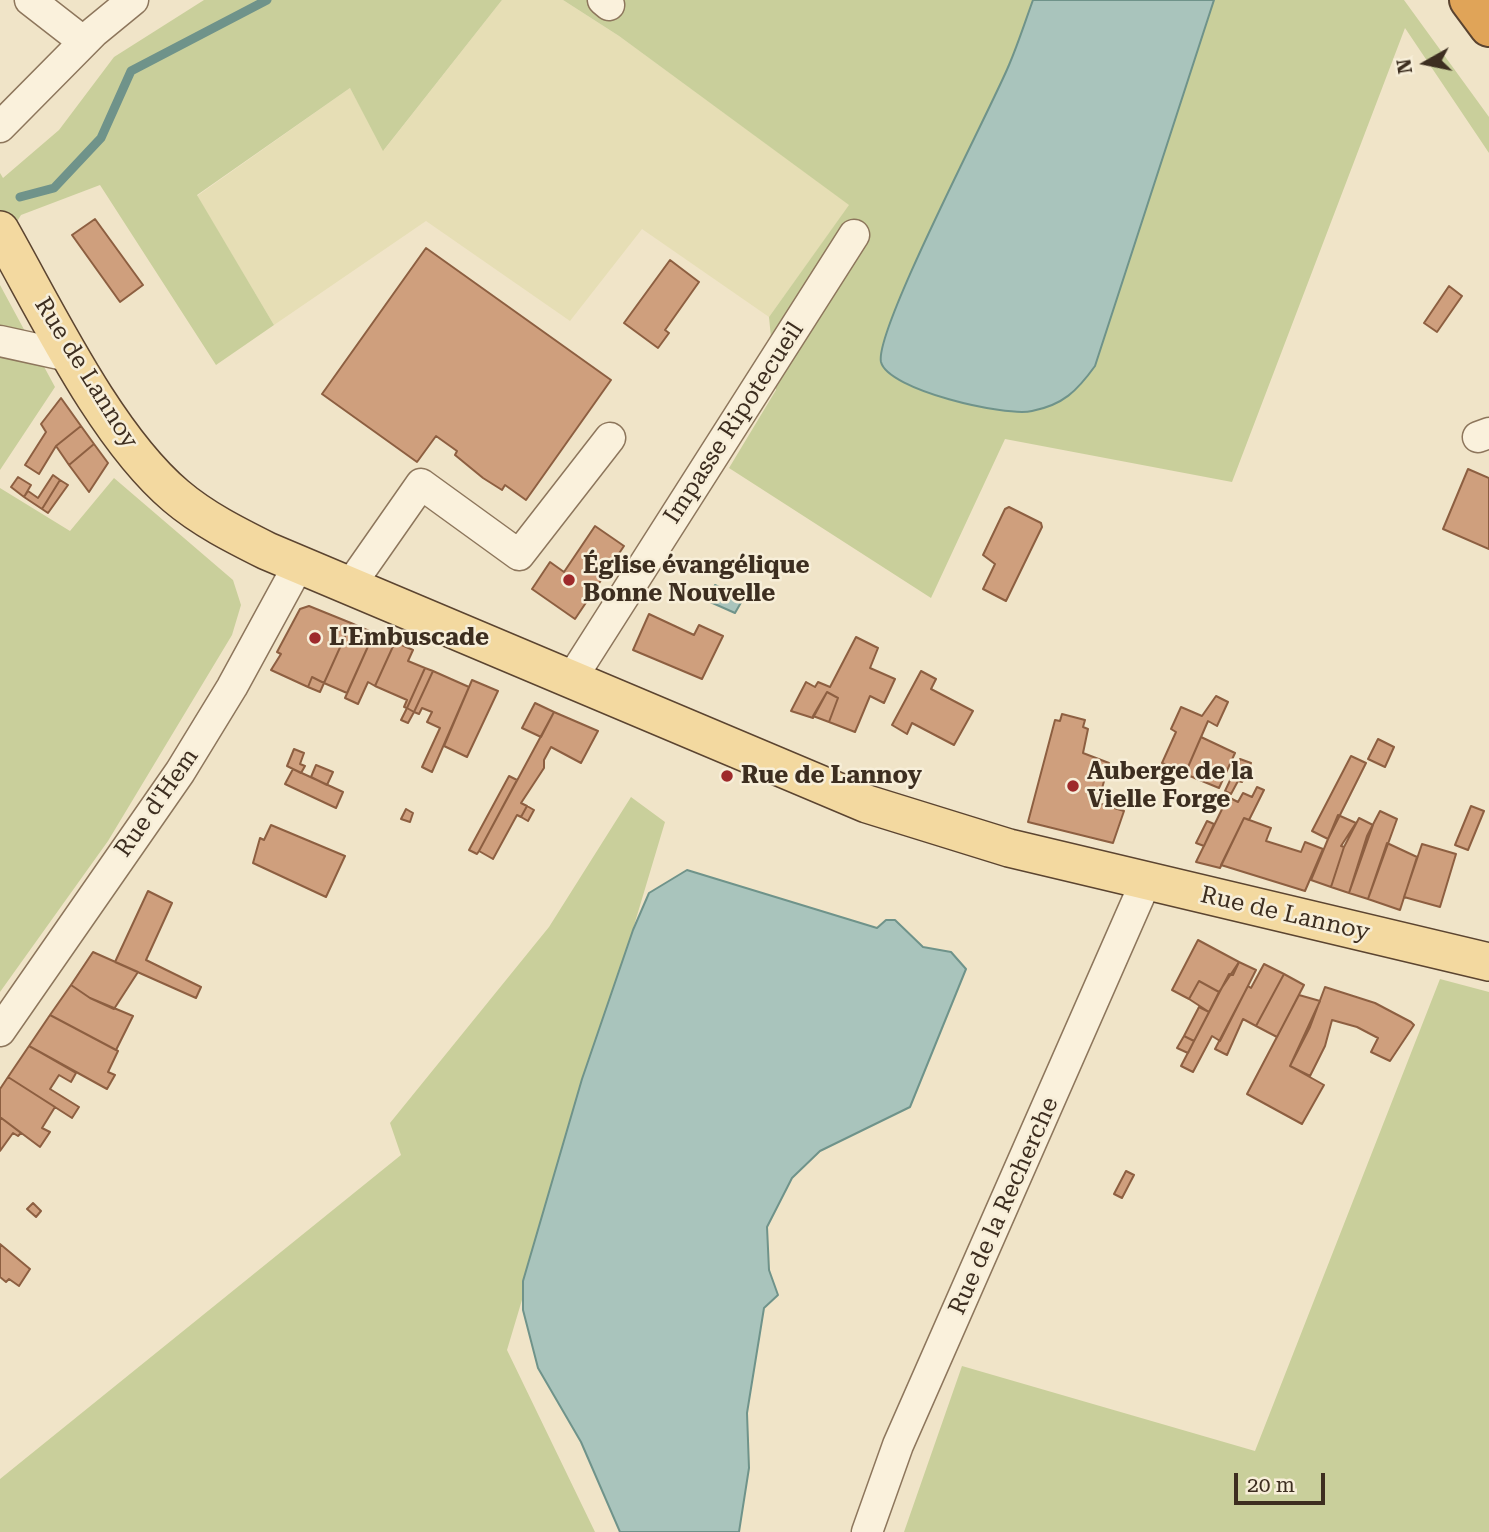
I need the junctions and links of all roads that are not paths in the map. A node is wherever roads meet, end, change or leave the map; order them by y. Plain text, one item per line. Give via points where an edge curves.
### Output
1 (30, 0) edge
2 (133, 0) edge
3 (1469, 0) edge
4 (1489, 27) edge
5 (84, 42) junction
6 (0, 127) edge
7 (0, 230) edge
8 (854, 235) dead end
9 (0, 341) edge
10 (73, 357) junction
11 (610, 438) dead end
12 (298, 566) junction
13 (349, 587) junction
14 (570, 681) junction
15 (1146, 881) junction
16 (1489, 962) edge
17 (0, 1031) edge
18 (866, 1532) edge

1 - 5 street
2 - 5 street
3 - 4 highway
5 - 6 street
7 - 10 main road, Rue de Lannoy
8 - 14 street, Impasse Ripotecueil
9 - 10 street
10 - 12 main road, Rue de Lannoy via 122,435 175,495 237,536
11 - 13 street via 519,555 421,484
12 - 13 main road, Rue de Lannoy
12 - 17 street, Rue d'Hem via 186,762
13 - 14 main road, Rue de Lannoy
14 - 15 main road, Rue de Lannoy via 867,804 1009,848
15 - 16 main road, Rue de Lannoy
15 - 18 street, Rue de la Recherche via 898,1445

